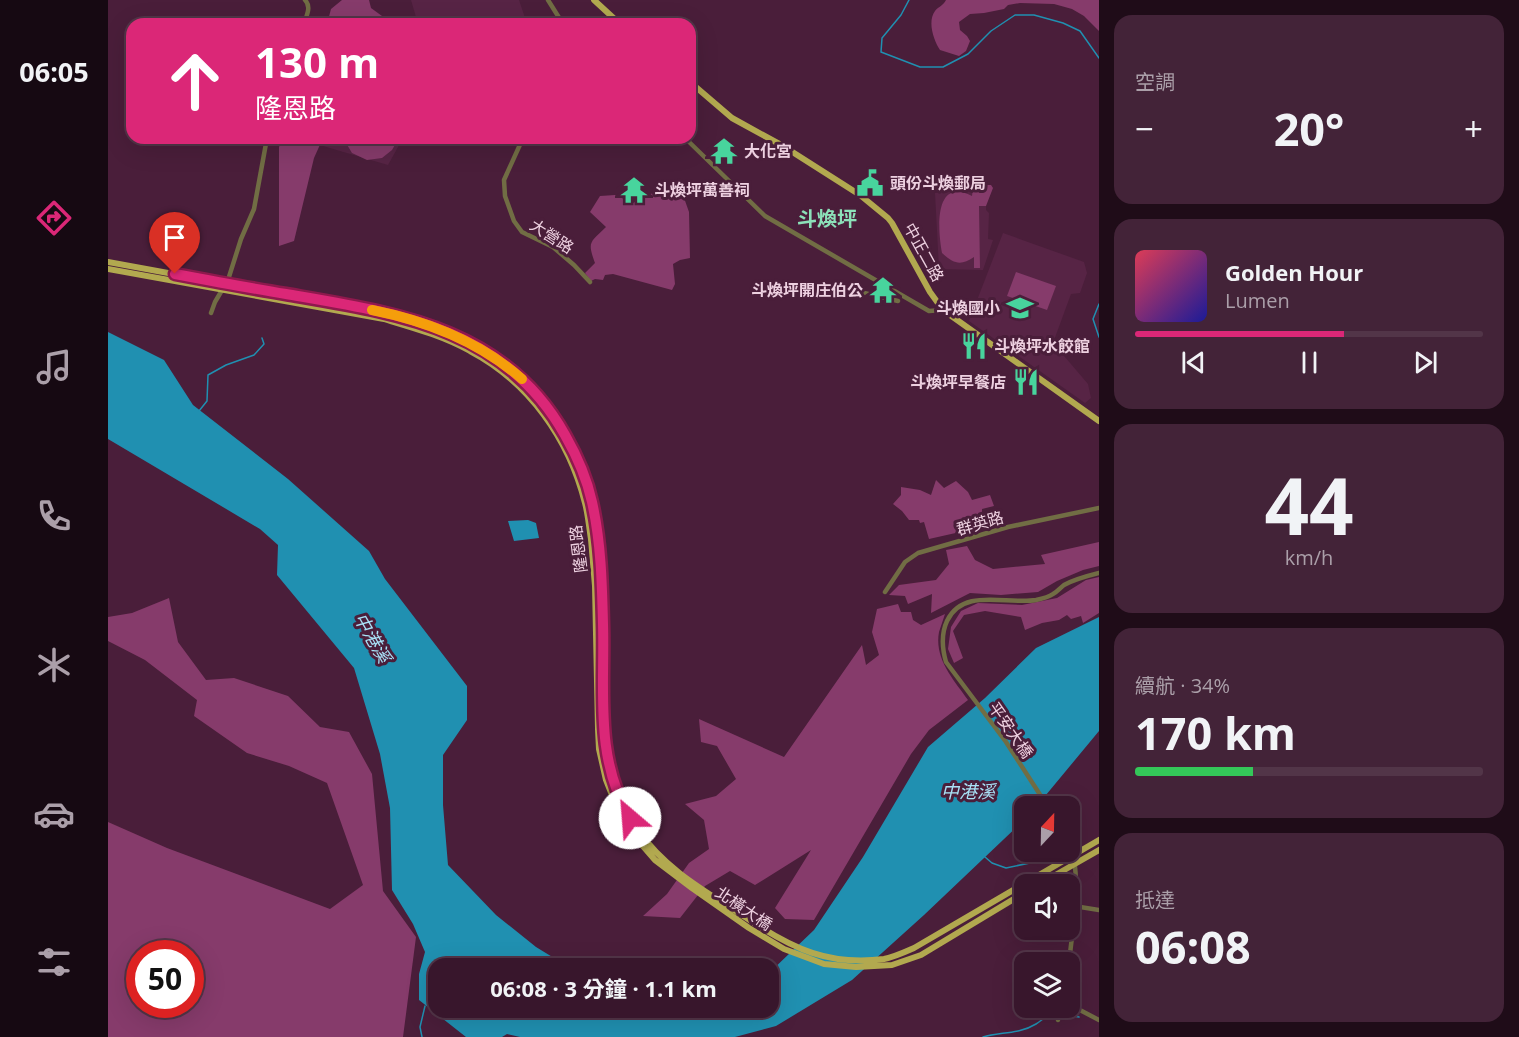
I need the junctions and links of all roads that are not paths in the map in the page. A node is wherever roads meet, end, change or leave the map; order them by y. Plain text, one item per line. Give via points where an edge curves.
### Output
1 (305, 0) edge
2 (548, 0) edge
3 (594, 0) edge
4 (306, 18) edge
5 (559, 18) edge
6 (614, 18) edge
7 (696, 87) edge
8 (266, 144) edge
9 (520, 144) edge
10 (691, 144) edge
11 (108, 262) edge
12 (108, 269) edge
13 (590, 282) dead end
14 (843, 288) dead end
15 (898, 301) dead end
16 (943, 310) junction
17 (211, 313) dead end
18 (1099, 421) edge
19 (1099, 508) edge
20 (595, 539) junction
21 (1099, 573) edge
22 (885, 592) dead end
23 (601, 729) joint
24 (1041, 796) edge
25 (1099, 840) edge
26 (1099, 850) edge
27 (1080, 851) edge
28 (1063, 862) edge
29 (1075, 864) junction
30 (1057, 874) edge
31 (1075, 874) edge
32 (1014, 898) edge
33 (1080, 907) edge
34 (1099, 910) edge
35 (961, 926) junction
36 (1080, 1010) edge
37 (1099, 1020) edge

1 - 4 street via 309,7
2 - 5 street
3 - 6 main road
7 - 16 main road, 中正二路 via 732,118 860,195 888,218
8 - 17 street via 254,208 228,280
9 - 13 street, 大營路 via 504,180 514,221 522,232 553,247
10 - 16 street via 765,216 929,311
11 - 20 main road, 隆恩路, bridge via 387,313 475,345 520,377 558,422 592,500
12 - 20 main road, 隆恩路, bridge via 384,319 472,351 515,383 552,426 573,468
14 - 15 street
16 - 18 main road, 中正二路
19 - 22 street, 群英路 via 1008,527 918,553 905,562
20 - 23 main road, 隆恩路
21 - 24 street, 平安大橋 via 1037,600 976,600 957,607 946,623 942,639 946,662
23 - 35 main road, 北橫大橋 via 599,749 606,780 635,837 656,860 692,888 784,949 824,964 856,968 892,965 921,955
25 - 27 main road
26 - 29 main road
28 - 35 main road
29 - 30 main road
29 - 31 street
32 - 35 main road
33 - 34 street
36 - 37 street

